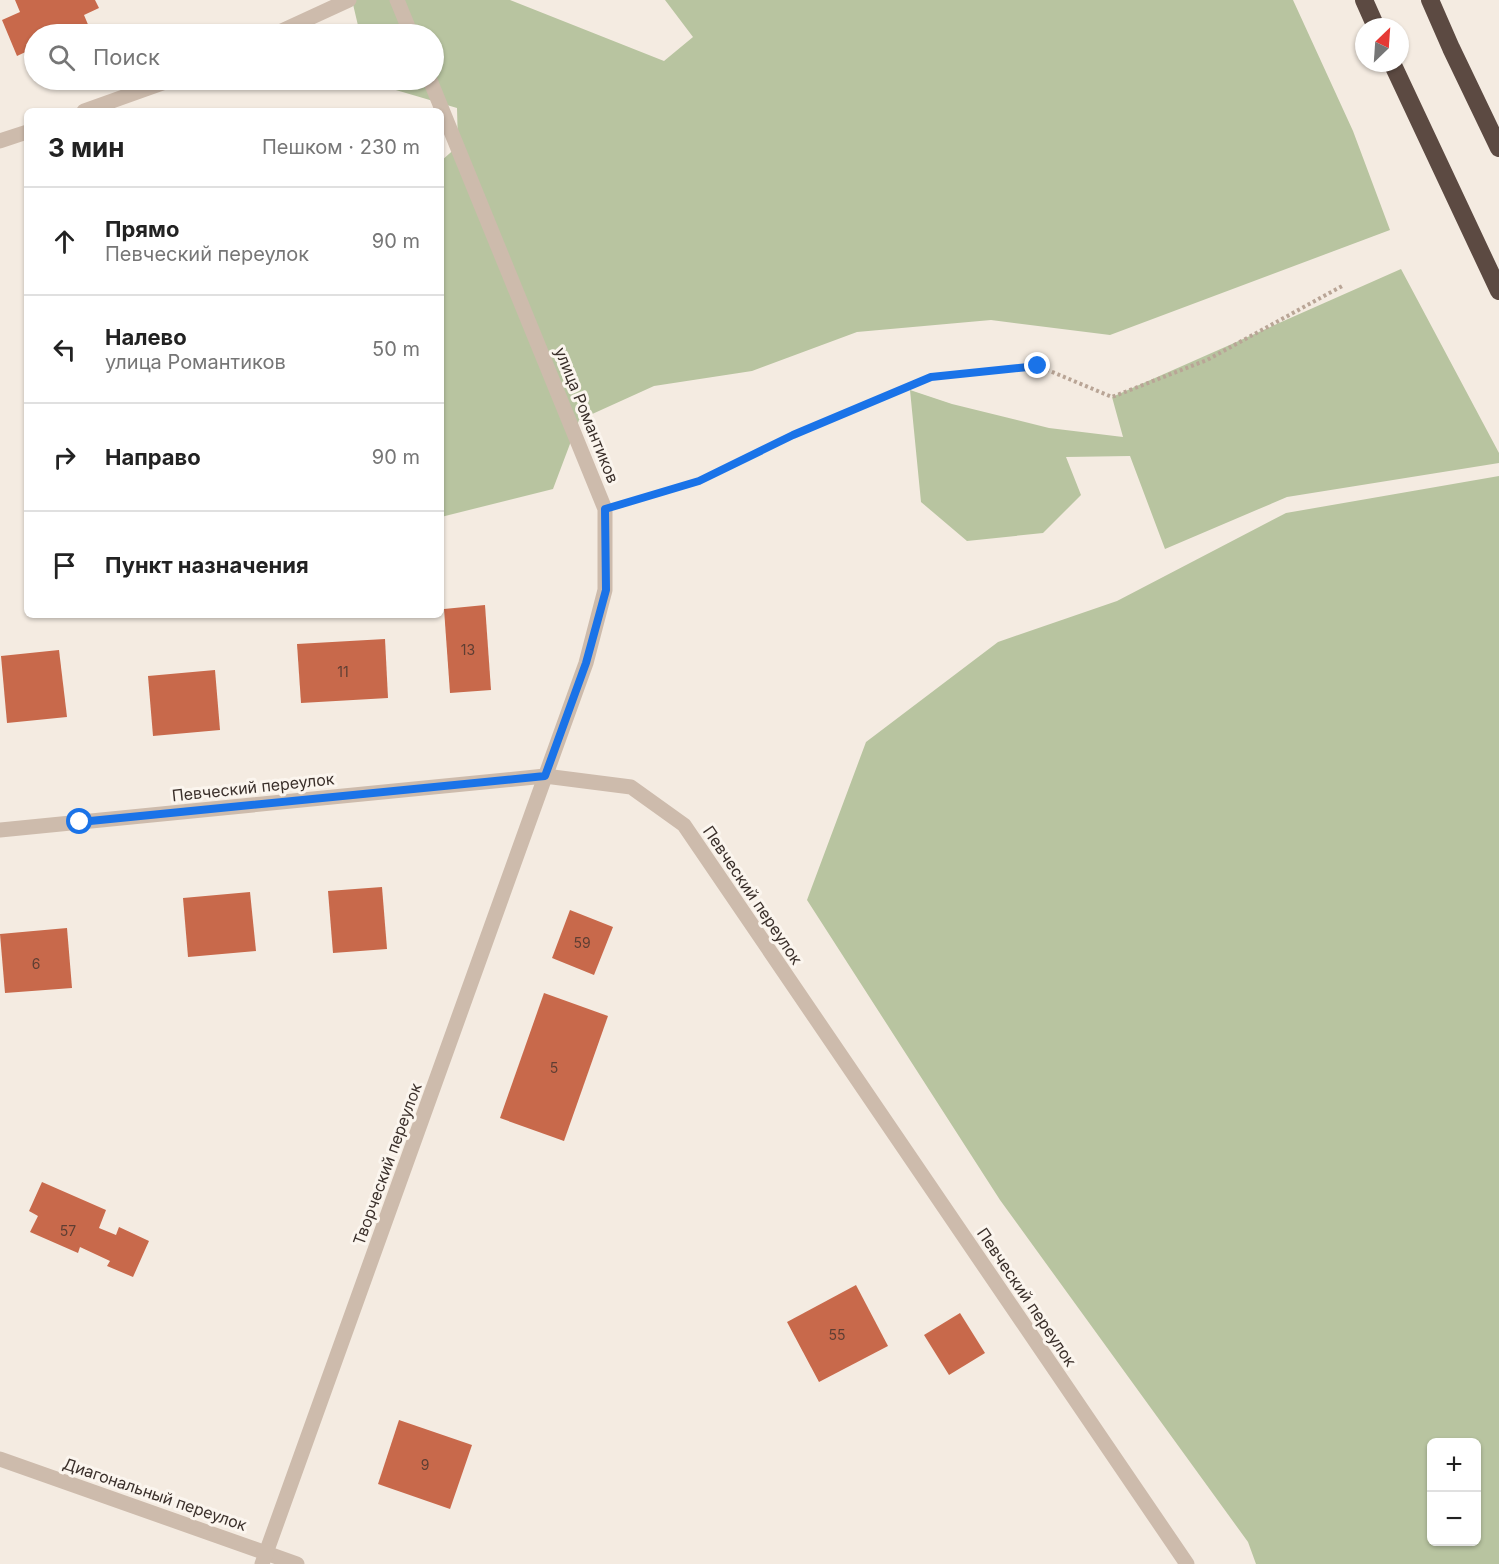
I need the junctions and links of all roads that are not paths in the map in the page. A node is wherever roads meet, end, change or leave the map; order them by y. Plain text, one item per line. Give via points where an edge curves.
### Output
1 (349, 0) edge
2 (397, 0) edge
3 (1364, 0) edge
4 (1430, 0) edge
5 (1372, 18) edge
6 (297, 24) edge
7 (407, 24) edge
8 (1396, 72) edge
9 (143, 90) edge
10 (434, 90) edge
11 (92, 108) edge
12 (441, 108) edge
13 (444, 114) edge
14 (24, 133) edge
15 (0, 141) edge
16 (1499, 148) edge
17 (1499, 291) edge
18 (545, 776) junction
19 (0, 830) edge
20 (0, 1459) edge
21 (264, 1558) edge
22 (297, 1564) edge
23 (1186, 1564) edge

1 - 6 street
2 - 7 street
3 - 5 highway
4 - 16 highway
8 - 17 highway
9 - 11 street
10 - 12 street, улица Романтиков
13 - 18 street, улица Романтиков via 605,509 606,590 586,663
14 - 15 street
18 - 19 street, Певческий переулок
18 - 21 street, Творческий переулок
18 - 23 street, Певческий переулок via 631,787 684,825
20 - 21 street, Диагональный переулок
21 - 22 street, Диагональный переулок

